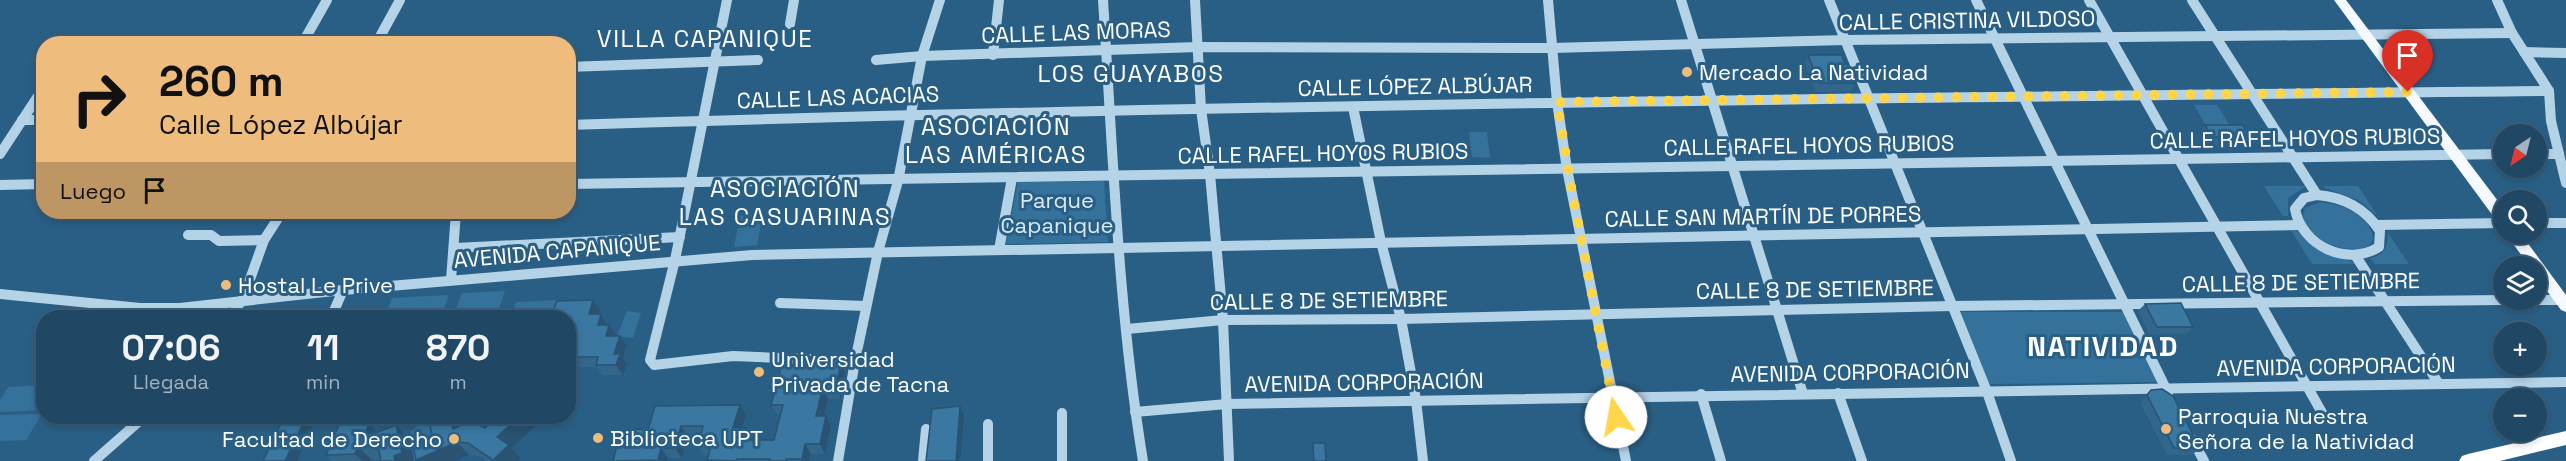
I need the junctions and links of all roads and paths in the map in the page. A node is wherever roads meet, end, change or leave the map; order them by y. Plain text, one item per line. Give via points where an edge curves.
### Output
1 (327, 0) edge
2 (400, 0) edge
3 (728, 0) edge
4 (794, 0) edge
5 (940, 0) edge
6 (999, 0) edge
7 (1103, 0) edge
8 (1195, 0) edge
9 (1548, 0) edge
10 (1681, 0) edge
11 (1829, 0) edge
12 (1976, 0) edge
13 (2089, 0) edge
14 (2192, 0) edge
15 (2340, 0) edge
16 (2497, 0) edge
17 (790, 24) dead end
18 (2512, 33) junction
19 (2365, 34) junction
20 (2214, 35) junction
21 (307, 36) edge
22 (380, 36) edge
23 (2110, 38) junction
24 (1995, 39) junction
25 (1846, 40) junction
26 (1695, 43) junction
27 (1198, 47) junction
28 (1459, 47) joint
29 (1552, 48) junction
30 (1106, 51) junction
31 (2524, 52) junction
32 (2566, 53) edge
33 (993, 55) junction
34 (922, 56) junction
35 (758, 60) dead end
36 (876, 60) dead end
37 (715, 61) junction
38 (576, 67) edge
39 (2549, 91) junction
40 (2408, 92) junction
41 (2253, 94) junction
42 (2143, 96) junction
43 (1868, 98) junction
44 (2025, 98) junction
45 (36, 99) edge
46 (1713, 100) junction
47 (1557, 102) junction
48 (1353, 107) junction
49 (1201, 109) junction
50 (1110, 110) junction
51 (911, 114) junction
52 (22, 120) junction
53 (36, 120) edge
54 (703, 121) junction
55 (576, 125) edge
56 (0, 154) edge
57 (2455, 154) junction
58 (2493, 154) edge
59 (2547, 154) edge
60 (2559, 154) junction
61 (2292, 158) junction
62 (2179, 160) junction
63 (2055, 162) junction
64 (1893, 163) junction
65 (1731, 166) junction
66 (1567, 169) junction
67 (1367, 172) junction
68 (1210, 174) junction
69 (1115, 177) junction
70 (1012, 178) junction
71 (898, 181) junction
72 (691, 183) junction
73 (2566, 183) edge
74 (36, 184) edge
75 (576, 184) edge
76 (0, 185) edge
77 (2317, 195) junction
78 (2493, 207) edge
79 (278, 219) edge
80 (456, 219) edge
81 (2493, 222) edge
82 (2547, 223) edge
83 (2566, 223) edge
84 (2299, 225) junction
85 (2377, 225) junction
86 (2217, 226) junction
87 (2089, 229) junction
88 (1922, 232) junction
89 (188, 235) dead end
90 (1753, 235) junction
91 (680, 237) junction
92 (1580, 239) junction
93 (264, 240) junction
94 (1381, 242) junction
95 (2520, 244) edge
96 (1215, 246) junction
97 (1119, 247) junction
98 (455, 248) junction
99 (999, 250) junction
100 (878, 252) junction
101 (2355, 255) junction
102 (675, 260) junction
103 (451, 280) junction
104 (343, 290) junction
105 (0, 294) edge
106 (243, 299) junction
107 (2384, 300) junction
108 (2493, 300) edge
109 (2547, 301) edge
110 (2259, 302) junction
111 (780, 303) dead end
112 (2564, 303) edge
113 (97, 304) junction
114 (2126, 304) junction
115 (866, 306) junction
116 (1952, 306) junction
117 (93, 310) edge
118 (235, 310) edge
119 (334, 310) edge
120 (1776, 310) junction
121 (1596, 313) junction
122 (1401, 319) junction
123 (1223, 320) junction
124 (1127, 329) junction
125 (855, 361) junction
126 (2566, 382) edge
127 (2439, 384) junction
128 (2307, 386) junction
129 (2165, 388) junction
130 (1986, 389) junction
131 (1838, 393) junction
132 (1701, 394) junction
133 (1803, 394) junction
134 (1611, 396) junction
135 (1416, 400) junction
136 (1227, 404) junction
137 (2176, 409) edge
138 (1135, 412) junction
139 (1062, 413) dead end
140 (2325, 418) dead end
141 (136, 424) edge
142 (988, 424) dead end
143 (926, 429) dead end
144 (2187, 430) edge
145 (2566, 438) edge
146 (94, 461) edge
147 (838, 461) edge
148 (923, 461) edge
149 (988, 461) edge
150 (1062, 461) edge
151 (1143, 461) edge
152 (1229, 461) edge
153 (1423, 461) edge
154 (1626, 461) edge
155 (1720, 461) edge
156 (1862, 461) edge
157 (2011, 461) edge
158 (2204, 461) edge
159 (2468, 461) edge

1 - 21 street
2 - 22 street
3 - 37 street
4 - 17 street
5 - 34 street
6 - 33 street
7 - 30 street
8 - 27 street
9 - 29 street
10 - 26 street
11 - 25 street
12 - 24 street
13 - 23 street
14 - 20 street
15 - 19 main road
16 - 18 street
18 - 19 street, CALLE CRISTINA VILDOSO
18 - 31 street
19 - 20 street, CALLE CRISTINA VILDOSO
19 - 40 main road
20 - 23 street, CALLE CRISTINA VILDOSO
20 - 41 street
23 - 24 street, CALLE CRISTINA VILDOSO
23 - 42 street
24 - 25 street, CALLE CRISTINA VILDOSO
24 - 44 street
25 - 26 street, CALLE CRISTINA VILDOSO
25 - 43 street
26 - 29 street, CALLE CRISTINA VILDOSO
26 - 46 street
27 - 28 street, CALLE LAS MORAS
27 - 30 street, CALLE LAS MORAS
27 - 49 street
28 - 29 street, CALLE CRISTINA VILDOSO
29 - 47 street
30 - 33 street, CALLE LAS MORAS
30 - 50 street
31 - 32 street
31 - 39 street
33 - 34 street, CALLE LAS MORAS
34 - 36 street, CALLE LAS MORAS
34 - 51 street
35 - 37 street
37 - 38 street
37 - 54 street
39 - 40 street, CALLE LÓPEZ ALBÚJAR
39 - 60 street
40 - 41 street, CALLE LÓPEZ ALBÚJAR
40 - 57 main road
41 - 42 street, CALLE LÓPEZ ALBÚJAR
41 - 61 street
42 - 44 street, CALLE LÓPEZ ALBÚJAR
42 - 62 street
43 - 44 street, CALLE LÓPEZ ALBÚJAR
43 - 46 street, CALLE LÓPEZ ALBÚJAR
43 - 64 street
44 - 63 street
45 - 52 street
46 - 47 street, CALLE LÓPEZ ALBÚJAR
46 - 65 street
47 - 48 street, CALLE LÓPEZ ALBÚJAR
47 - 66 street
48 - 49 street, CALLE LÓPEZ ALBÚJAR
48 - 67 street
49 - 50 street, CALLE LÓPEZ ALBÚJAR
49 - 68 street
50 - 51 street, CALLE LAS ACACIAS
50 - 69 street
51 - 54 street, CALLE LAS ACACIAS
51 - 71 street
52 - 53 street
52 - 56 street
54 - 55 street, CALLE LAS ACACIAS
54 - 72 street
57 - 58 street, CALLE RAFEL HOYOS RUBIOS
57 - 61 street, CALLE RAFEL HOYOS RUBIOS
57 - 78 main road
59 - 60 street
60 - 73 street
61 - 62 street, CALLE RAFEL HOYOS RUBIOS
61 - 77 street
62 - 63 street, CALLE RAFEL HOYOS RUBIOS
62 - 86 street
63 - 64 street, CALLE RAFEL HOYOS RUBIOS
63 - 87 street
64 - 65 street, CALLE RAFEL HOYOS RUBIOS
64 - 88 street
65 - 66 street, CALLE RAFEL HOYOS RUBIOS
65 - 90 street
66 - 67 street, CALLE RAFEL HOYOS RUBIOS
66 - 92 street
67 - 68 street, CALLE RAFEL HOYOS RUBIOS
67 - 94 street
68 - 69 street, CALLE RAFEL HOYOS RUBIOS
68 - 96 street
69 - 70 street, CALLE RAFEL HOYOS RUBIOS
69 - 97 street
70 - 71 street, CALLE RAFEL HOYOS RUBIOS
70 - 99 street
71 - 72 street, CALLE RAFEL HOYOS RUBIOS
71 - 100 street
72 - 75 street, CALLE RAFEL HOYOS RUBIOS
72 - 91 street
74 - 76 street
77 - 84 street via 2304,198 2297,205
77 - 85 street via 2351,203
79 - 93 street
80 - 98 street
81 - 85 street
82 - 83 street
84 - 86 street, CALLE SAN MARTÍN DE PORRES
84 - 101 street via 2321,245
85 - 101 street via 2379,247 2370,254
86 - 87 street, CALLE SAN MARTÍN DE PORRES
86 - 110 street
87 - 88 street, CALLE SAN MARTÍN DE PORRES
87 - 114 street
88 - 90 street, CALLE SAN MARTÍN DE PORRES
88 - 116 street
89 - 93 street via 211,236 219,242
90 - 92 street, CALLE SAN MARTÍN DE PORRES
90 - 120 street
91 - 98 street
91 - 102 street
92 - 94 street, CALLE SAN MARTÍN DE PORRES
92 - 121 street
93 - 106 street
94 - 96 street, CALLE SAN MARTÍN DE PORRES
94 - 122 street
95 - 112 main road
96 - 97 street, CALLE SAN MARTÍN DE PORRES
96 - 123 street
97 - 99 street, AVENIDA CAPANIQUE
97 - 124 street
98 - 103 street
99 - 100 street, AVENIDA CAPANIQUE
100 - 102 street, AVENIDA CAPANIQUE
100 - 115 street
101 - 107 street
102 - 103 street, AVENIDA CAPANIQUE
102 - 125 street via 650,360 654,365 733,356
103 - 104 street, AVENIDA CAPANIQUE
104 - 106 street, AVENIDA CAPANIQUE
104 - 119 street
105 - 113 street, AVENIDA CAPANIQUE
106 - 113 street, AVENIDA CAPANIQUE via 180,308
106 - 118 street
107 - 108 street, CALLE 8 DE SETIEMBRE
107 - 110 street, CALLE 8 DE SETIEMBRE
107 - 127 street
109 - 112 street
110 - 114 street, CALLE 8 DE SETIEMBRE
110 - 128 street
111 - 115 street
113 - 117 street
114 - 116 street, CALLE 8 DE SETIEMBRE
114 - 129 street
115 - 125 street
116 - 120 street, CALLE 8 DE SETIEMBRE
116 - 130 street
120 - 121 street, CALLE 8 DE SETIEMBRE
120 - 133 street
121 - 122 street, CALLE 8 DE SETIEMBRE
121 - 134 street
122 - 123 street, CALLE 8 DE SETIEMBRE
122 - 135 street
123 - 124 street, CALLE 8 DE SETIEMBRE
123 - 136 street
124 - 138 street
125 - 147 street
126 - 127 street, AVENIDA CORPORACIÓN
127 - 128 street, AVENIDA CORPORACIÓN
128 - 129 street, AVENIDA CORPORACIÓN
128 - 140 street
129 - 130 street, AVENIDA CORPORACIÓN
129 - 137 street
130 - 131 street, AVENIDA CORPORACIÓN
130 - 157 street
131 - 133 street, AVENIDA CORPORACIÓN
131 - 156 street
132 - 133 street, AVENIDA CORPORACIÓN
132 - 134 street, AVENIDA CORPORACIÓN
132 - 155 street
134 - 135 street, AVENIDA CORPORACIÓN
134 - 154 street
135 - 136 street, AVENIDA CORPORACIÓN
135 - 153 street
136 - 138 street, AVENIDA CORPORACIÓN
136 - 152 street
138 - 151 street
139 - 150 street
141 - 146 street
142 - 149 street
143 - 148 street
144 - 158 street
145 - 159 highway

